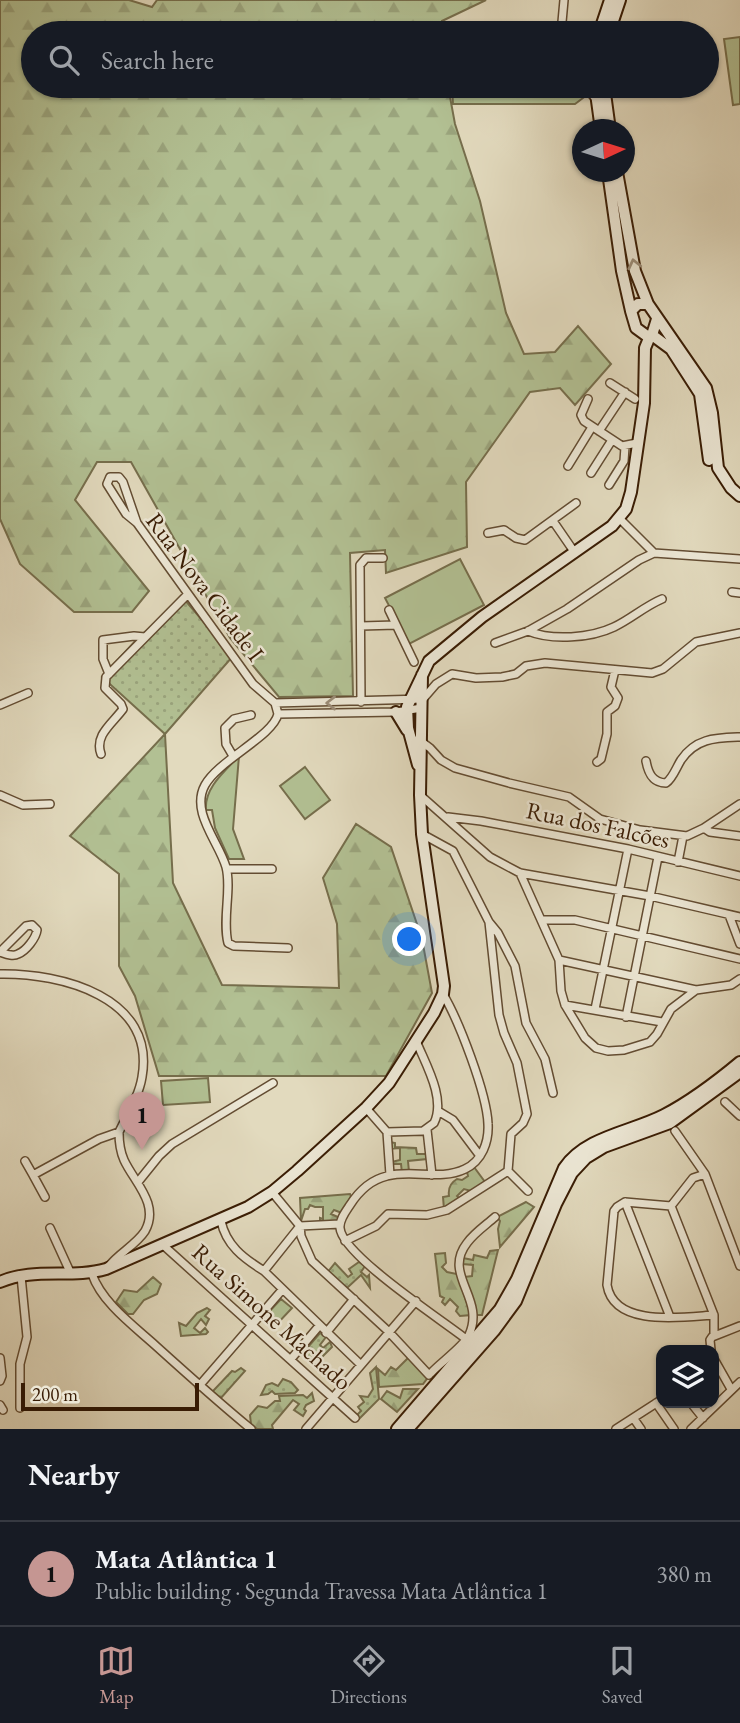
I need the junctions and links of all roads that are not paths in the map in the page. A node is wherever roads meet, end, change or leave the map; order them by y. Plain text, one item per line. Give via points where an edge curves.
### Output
1 (564, 0) edge
2 (610, 0) edge
3 (620, 0) edge
4 (562, 21) edge
5 (603, 21) edge
6 (613, 21) edge
7 (606, 98) edge
8 (597, 99) edge
9 (600, 119) edge
10 (608, 119) edge
11 (609, 182) edge
12 (619, 182) edge
13 (648, 304) junction
14 (631, 311) junction
15 (657, 319) junction
16 (636, 328) junction
17 (651, 336) junction
18 (645, 369) junction
19 (610, 383) dead end
20 (625, 392) junction
21 (635, 399) dead end
22 (589, 400) dead end
23 (596, 429) junction
24 (612, 440) junction
25 (637, 443) junction
26 (625, 447) junction
27 (568, 466) dead end
28 (592, 473) dead end
29 (609, 485) dead end
30 (740, 496) edge
31 (576, 503) dead end
32 (740, 506) edge
33 (620, 519) junction
34 (553, 521) junction
35 (137, 523) junction
36 (488, 533) dead end
37 (575, 553) junction
38 (654, 553) junction
39 (383, 558) dead end
40 (740, 559) edge
41 (187, 596) junction
42 (662, 599) dead end
43 (389, 610) dead end
44 (396, 625) junction
45 (361, 626) junction
46 (527, 631) junction
47 (740, 633) edge
48 (145, 637) junction
49 (495, 643) dead end
50 (414, 662) dead end
51 (615, 670) junction
52 (109, 674) junction
53 (422, 675) junction
54 (28, 693) dead end
55 (410, 699) junction
56 (275, 703) junction
57 (422, 703) junction
58 (0, 705) edge
59 (356, 705) junction
60 (400, 708) junction
61 (278, 713) junction
62 (251, 715) dead end
63 (411, 736) junction
64 (740, 737) edge
65 (423, 742) junction
66 (101, 754) dead end
67 (233, 756) junction
68 (646, 761) dead end
69 (597, 762) dead end
70 (421, 774) junction
71 (0, 794) edge
72 (420, 795) junction
73 (50, 804) dead end
74 (740, 804) edge
75 (448, 817) junction
76 (704, 828) junction
77 (422, 834) junction
78 (683, 836) junction
79 (740, 836) edge
80 (628, 849) junction
81 (659, 857) junction
82 (678, 862) junction
83 (226, 869) junction
84 (272, 869) dead end
85 (520, 873) junction
86 (740, 876) edge
87 (621, 891) junction
88 (650, 896) junction
89 (729, 915) junction
90 (740, 917) edge
91 (542, 920) junction
92 (489, 922) junction
93 (614, 929) junction
94 (642, 935) junction
95 (740, 944) edge
96 (288, 948) dead end
97 (0, 952) edge
98 (740, 958) edge
99 (559, 960) junction
100 (605, 969) junction
101 (0, 974) edge
102 (633, 975) junction
103 (740, 979) edge
104 (696, 990) junction
105 (443, 994) junction
106 (565, 1005) junction
107 (595, 1009) junction
108 (626, 1017) junction
109 (662, 1022) junction
110 (416, 1043) junction
111 (740, 1062) edge
112 (740, 1072) edge
113 (273, 1083) dead end
114 (553, 1093) dead end
115 (725, 1102) dead end
116 (366, 1108) junction
117 (438, 1111) junction
118 (740, 1116) edge
119 (427, 1130) junction
120 (676, 1131) dead end
121 (119, 1132) junction
122 (387, 1132) junction
123 (480, 1156) junction
124 (25, 1161) dead end
125 (508, 1171) junction
126 (705, 1174) junction
127 (33, 1175) junction
128 (390, 1175) junction
129 (432, 1175) junction
130 (138, 1182) junction
131 (528, 1191) dead end
132 (272, 1192) junction
133 (45, 1197) dead end
134 (625, 1202) junction
135 (671, 1206) junction
136 (495, 1217) dead end
137 (221, 1221) junction
138 (340, 1224) junction
139 (300, 1226) junction
140 (50, 1228) dead end
141 (345, 1241) junction
142 (736, 1244) edge
143 (163, 1245) junction
144 (740, 1266) edge
145 (106, 1269) junction
146 (264, 1271) junction
147 (92, 1273) junction
148 (71, 1274) junction
149 (21, 1276) junction
150 (1, 1281) edge
151 (282, 1290) junction
152 (354, 1299) junction
153 (416, 1301) junction
154 (714, 1315) junction
155 (670, 1317) junction
156 (252, 1325) junction
157 (319, 1326) junction
158 (740, 1326) edge
159 (388, 1331) junction
160 (326, 1333) junction
161 (715, 1335) junction
162 (466, 1339) junction
163 (710, 1345) edge
164 (0, 1358) edge
165 (291, 1359) junction
166 (361, 1365) junction
167 (719, 1370) edge
168 (0, 1381) edge
169 (740, 1382) edge
170 (200, 1385) junction
171 (731, 1389) junction
172 (333, 1398) junction
173 (656, 1403) edge
174 (663, 1408) edge
175 (695, 1408) edge
176 (20, 1409) dead end
177 (355, 1418) dead end
178 (703, 1418) junction
179 (634, 1419) junction
180 (251, 1429) edge
181 (306, 1429) edge
182 (397, 1429) edge
183 (408, 1429) edge
184 (616, 1429) edge
185 (641, 1429) edge
186 (674, 1429) edge
187 (691, 1429) edge

1 - 4 street
2 - 5 main road
3 - 6 main road
7 - 10 main road
8 - 9 main road
11 - 14 main road
13 -> 12 main road via 635,271
13 - 14 main road via 638,304
13 - 15 main road
14 - 16 main road
15 - 17 main road
15 - 30 main road via 706,388 718,468
16 - 17 main road
16 - 18 main road
17 - 18 main road via 645,348
17 - 32 main road via 671,349 696,387 709,461
18 - 25 main road
19 - 20 street
20 - 21 street
20 - 23 street
22 - 23 street via 581,415
23 - 24 street
23 - 27 street
24 - 26 street
24 - 28 street
25 - 26 street
25 - 33 main road via 631,492
26 - 29 street via 624,461
31 - 34 street
33 - 37 main road
33 - 38 street
34 - 36 street via 525,540 504,530
34 - 37 street
35 - 35 street, Rua Nova Cidade I via 121,479 110,477 108,490
35 - 41 street, Rua Nova Cidade I
37 - 53 main road via 482,617 435,655
38 - 40 street
38 - 46 street
39 - 45 street via 366,558 360,565
41 - 48 street
41 - 56 street, Rua Nova Cidade I via 253,684
42 - 46 street via 605,631 567,636
43 - 44 street
44 - 45 street
44 - 50 street
45 - 59 street
46 - 49 street
47 - 51 street via 696,642 659,671
48 - 52 street
48 - 52 street via 103,640
51 - 57 street via 545,663 502,677 452,674 436,684
51 - 69 street via 611,687 618,698 606,717 607,734
52 - 66 street via 105,688 123,709 100,738
53 - 55 main road
53 - 57 main road
54 - 58 street
55 - 57 street
55 - 60 main road
59 -> 56 street
56 - 61 street, Rua Nova Cidade I
57 - 60 street
57 - 65 main road
59 - 60 street
59 - 61 street
60 - 63 main road
61 - 67 street via 271,727
62 - 67 street via 233,719 225,728
63 - 65 street
63 - 70 main road
64 - 68 street via 699,743 666,783 651,776
65 - 70 main road
65 - 78 street via 455,768 569,797 600,819 624,827
67 - 83 street via 206,783 201,800
70 - 72 main road
71 - 73 street via 23,805
72 - 75 street
72 - 77 main road
74 - 76 street
75 - 80 street, Rua dos Falcões
75 - 85 street via 490,857
76 - 78 street
76 - 79 street
77 - 92 street via 453,851
77 - 105 main road
78 - 82 street
80 - 81 street, Rua dos Falcões
80 - 87 street
81 - 82 street, Rua dos Falcões
81 - 88 street
82 - 86 street, Rua dos Falcões
83 - 84 street
83 - 96 street via 228,943
85 - 87 street
85 - 91 street
87 - 88 street
87 - 93 street
88 - 89 street
88 - 94 street
89 - 90 street
89 - 95 street
91 - 93 street via 575,920
91 - 99 street
92 - 114 street via 515,966 526,1023 545,1059
92 - 125 street via 499,1015 517,1063 527,1114 511,1134
93 - 94 street
93 - 100 street
94 - 98 street
94 - 102 street
97 - 97 street via 20,953 37,930 26,926
99 - 100 street
99 - 106 street
100 - 102 street
100 - 107 street
101 - 121 street via 44,976 76,985 111,1002 131,1021 141,1044 143,1069
102 - 104 street
102 - 108 street
103 - 104 street via 731,985
104 - 109 street
105 - 110 main road
105 - 123 street via 486,1110 488,1133
106 - 107 street
106 - 109 street via 585,1038 602,1050 624,1050 650,1042
107 - 108 street
108 - 109 street
110 - 116 main road
110 - 117 street
111 - 182 main road via 664,1115 574,1155 500,1310
112 - 183 main road via 670,1123 604,1147 572,1173 516,1301
113 - 130 street via 179,1139
115 - 118 street
116 - 122 street
116 - 132 main road
117 - 119 street
117 - 123 street via 453,1120
119 - 122 street
119 - 129 street
120 - 126 street
121 - 127 street
121 - 130 street via 121,1153
122 - 128 street
123 - 129 street via 463,1170
124 - 127 street
125 - 131 street
125 - 141 street via 447,1210 388,1214 376,1226
126 - 135 street via 693,1178
126 - 142 street
127 - 133 street
128 - 129 street
128 - 138 street via 363,1189
130 - 145 street via 148,1203 148,1224
132 - 137 main road
132 - 139 street
134 - 135 street
134 - 155 street
134 - 155 street via 614,1211 608,1293 628,1311
135 - 154 street
136 - 162 street via 466,1244 457,1264 472,1305
137 - 143 main road
137 - 146 street via 226,1239
138 - 139 street
138 - 141 street
139 - 146 street
139 - 152 street via 312,1261
140 - 148 street
141 - 153 street via 372,1269
142 - 144 street
143 - 145 main road
143 - 156 street, Rua Simone Machado
145 - 147 main road
146 - 151 street
147 - 148 main road
147 - 170 street via 98,1289 113,1305
148 - 149 main road
149 - 150 main road
149 - 176 street via 27,1338 19,1369
151 - 156 street
151 - 157 street
152 - 159 street
152 - 160 street
153 - 159 street
153 - 162 street
154 - 155 street
154 - 161 street
156 - 165 street, Rua Simone Machado
156 - 170 street
157 - 160 street
157 - 165 street
158 - 161 street
159 - 162 street via 430,1374
159 - 166 street
160 - 166 street
161 - 163 street
164 - 168 street
165 - 172 street, Rua Simone Machado
166 - 172 street
167 - 171 street
169 - 171 street
170 - 180 street
171 - 178 street
172 - 177 street, Rua Simone Machado
172 - 181 street
173 - 179 street
174 - 186 street
175 - 178 street
178 - 187 street
179 - 184 street
179 - 185 street

